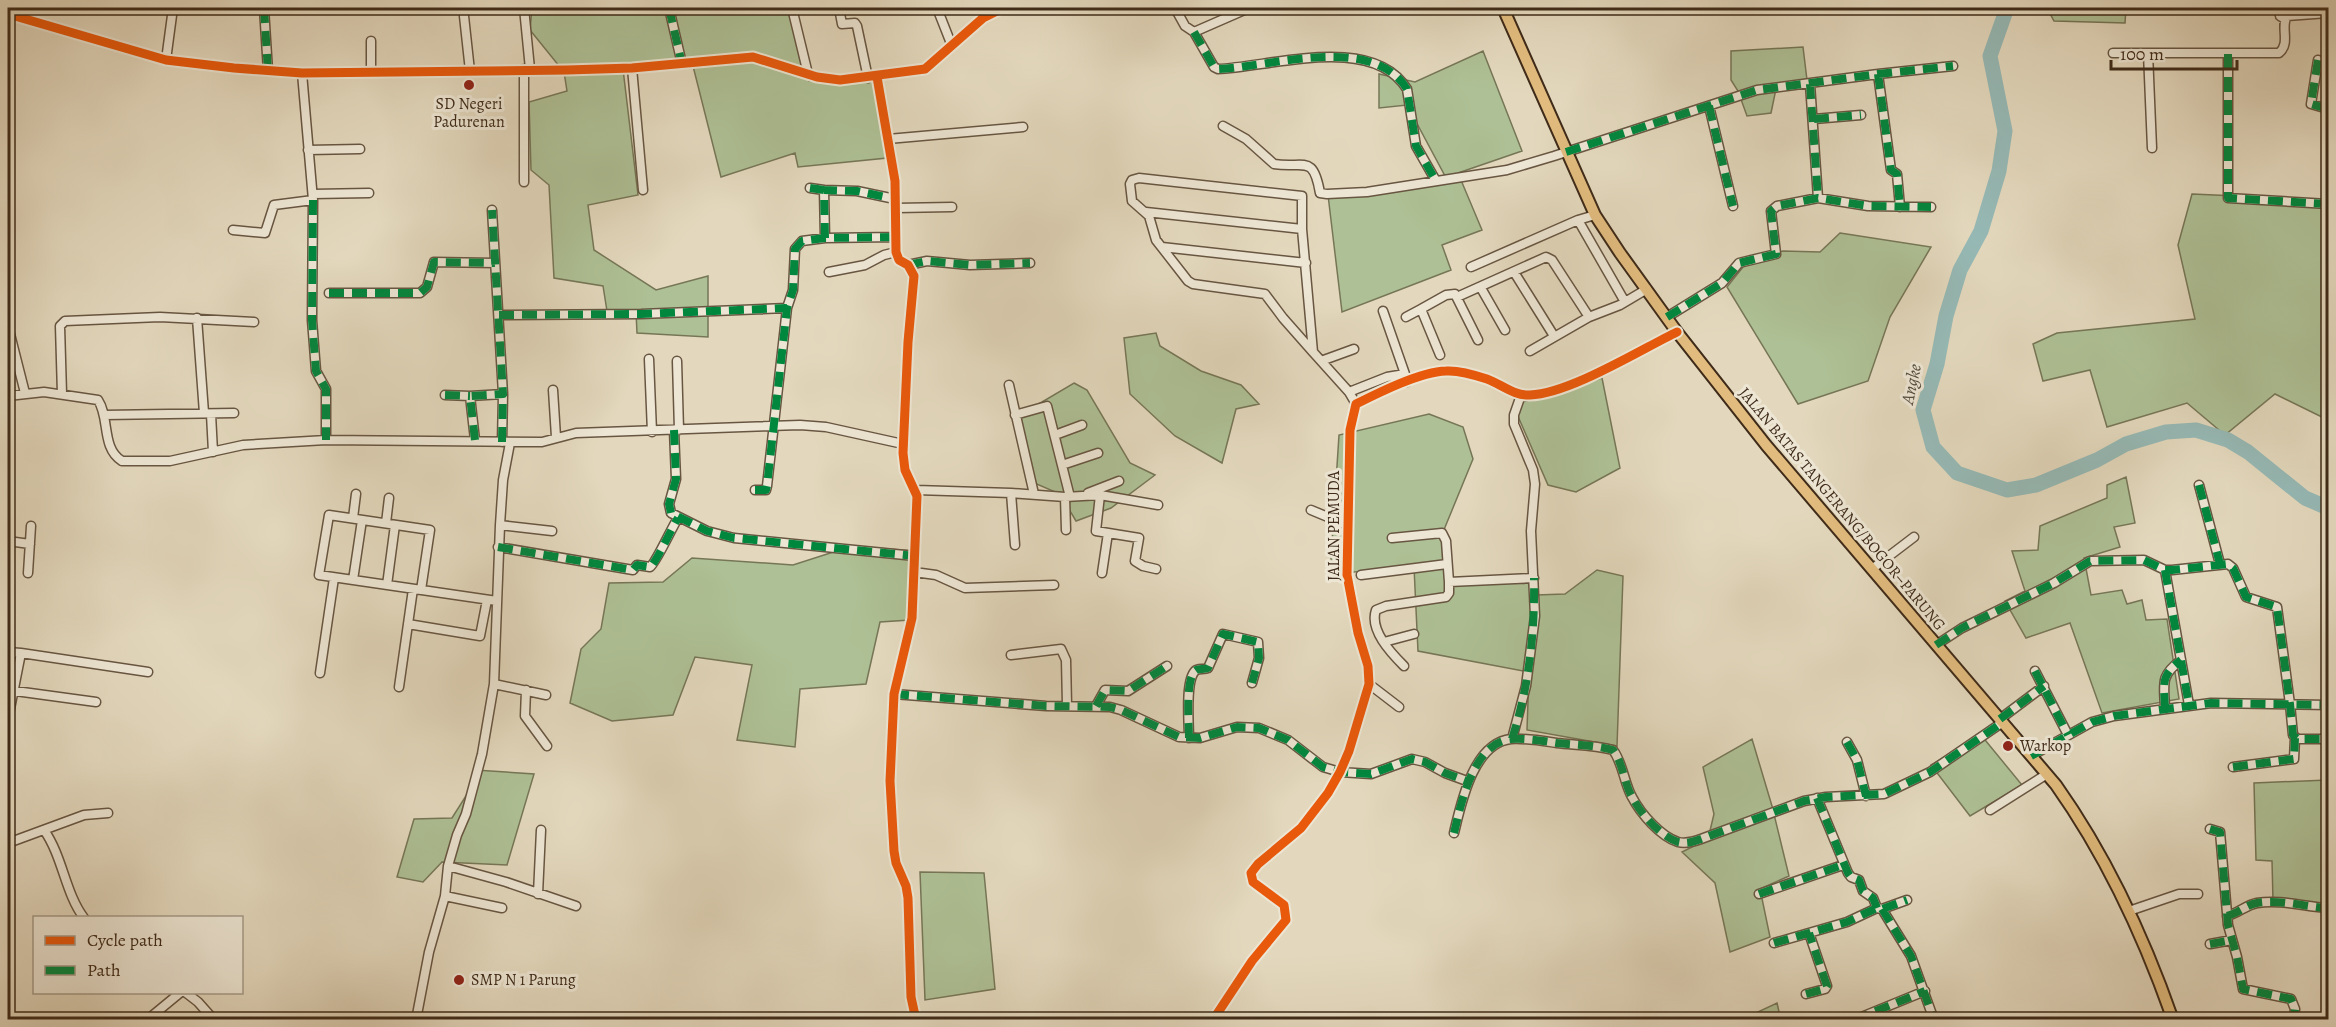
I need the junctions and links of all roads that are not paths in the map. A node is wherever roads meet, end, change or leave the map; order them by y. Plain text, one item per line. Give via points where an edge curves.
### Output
1 (173, 8) edge
2 (264, 8) edge
3 (524, 8) edge
4 (669, 8) edge
5 (792, 8) edge
6 (839, 8) edge
7 (937, 8) edge
8 (1003, 8) edge
9 (1175, 8) edge
10 (1249, 8) edge
11 (1503, 8) edge
12 (2280, 8) edge
13 (2325, 11) edge
14 (11, 12) edge
15 (464, 16) dead end
16 (2285, 19) junction
17 (1194, 32) junction
18 (371, 42) dead end
19 (952, 46) junction
20 (2113, 53) dead end
21 (2148, 53) junction
22 (2228, 54) junction
23 (166, 60) junction
24 (2318, 60) dead end
25 (682, 64) junction
26 (1953, 66) dead end
27 (632, 68) junction
28 (527, 69) junction
29 (268, 71) junction
30 (470, 71) junction
31 (371, 72) junction
32 (302, 73) junction
33 (808, 74) junction
34 (1878, 74) junction
35 (872, 77) junction
36 (1810, 84) junction
37 (1708, 106) junction
38 (2328, 109) edge
39 (1861, 115) dead end
40 (1814, 119) junction
41 (1223, 126) dead end
42 (1023, 127) dead end
43 (888, 139) junction
44 (2152, 148) dead end
45 (360, 149) dead end
46 (308, 150) junction
47 (1566, 152) junction
48 (1436, 181) junction
49 (524, 182) dead end
50 (810, 188) dead end
51 (643, 190) dead end
52 (824, 190) junction
53 (369, 193) dead end
54 (313, 197) junction
55 (1818, 198) junction
56 (896, 203) junction
57 (2328, 204) edge
58 (1733, 206) dead end
59 (952, 207) dead end
60 (1900, 207) junction
61 (1931, 207) dead end
62 (492, 210) dead end
63 (1146, 212) junction
64 (1596, 215) junction
65 (1578, 220) junction
66 (1302, 229) junction
67 (233, 230) dead end
68 (895, 237) junction
69 (825, 238) junction
70 (1162, 248) junction
71 (896, 252) junction
72 (495, 263) junction
73 (1030, 263) dead end
74 (1306, 263) junction
75 (908, 265) junction
76 (1471, 267) dead end
77 (829, 272) dead end
78 (1514, 272) junction
79 (1481, 288) junction
80 (1647, 289) junction
81 (329, 293) dead end
82 (1458, 297) junction
83 (1625, 302) junction
84 (787, 308) junction
85 (1421, 309) junction
86 (1383, 311) dead end
87 (499, 315) junction
88 (1406, 317) dead end
89 (1589, 317) junction
90 (1667, 317) junction
91 (197, 318) junction
92 (254, 322) dead end
93 (8, 326) edge
94 (1505, 330) dead end
95 (1677, 332) junction
96 (1554, 336) junction
97 (1478, 340) dead end
98 (1354, 349) dead end
99 (1530, 351) dead end
100 (1313, 352) junction
101 (1440, 355) dead end
102 (649, 359) dead end
103 (677, 361) dead end
104 (1321, 361) junction
105 (1406, 378) junction
106 (1009, 385) dead end
107 (553, 390) dead end
108 (1349, 392) junction
109 (25, 393) junction
110 (62, 394) junction
111 (503, 394) junction
112 (445, 395) dead end
113 (1521, 395) junction
114 (8, 396) edge
115 (470, 396) junction
116 (1356, 404) junction
117 (234, 413) dead end
118 (208, 414) junction
119 (104, 415) junction
120 (1015, 415) junction
121 (1082, 425) dead end
122 (776, 426) junction
123 (676, 430) junction
124 (652, 432) junction
125 (1055, 435) junction
126 (556, 437) junction
127 (326, 440) junction
128 (475, 440) junction
129 (506, 442) junction
130 (903, 444) junction
131 (213, 452) junction
132 (1098, 453) dead end
133 (1062, 465) junction
134 (1119, 481) dead end
135 (2199, 485) dead end
136 (755, 490) dead end
137 (916, 490) junction
138 (1011, 493) junction
139 (356, 494) dead end
140 (1034, 494) junction
141 (1084, 494) junction
142 (1100, 495) junction
143 (1067, 497) junction
144 (389, 498) dead end
145 (1158, 506) dead end
146 (1311, 510) dead end
147 (678, 518) junction
148 (358, 519) junction
149 (386, 523) junction
150 (8, 525) edge
151 (395, 525) junction
152 (500, 525) junction
153 (1347, 525) junction
154 (31, 526) dead end
155 (1065, 530) dead end
156 (552, 531) dead end
157 (1108, 533) junction
158 (1914, 537) dead end
159 (1392, 538) dead end
160 (8, 541) edge
161 (30, 544) junction
162 (1015, 545) dead end
163 (498, 546) junction
164 (915, 556) junction
165 (1447, 564) junction
166 (2220, 564) junction
167 (1156, 569) dead end
168 (1872, 569) junction
169 (2165, 570) junction
170 (914, 572) junction
171 (28, 573) dead end
172 (1102, 573) dead end
173 (1361, 575) dead end
174 (334, 578) junction
175 (1534, 578) junction
176 (353, 580) junction
177 (1449, 582) junction
178 (387, 585) junction
179 (1054, 585) dead end
180 (417, 590) junction
181 (487, 600) junction
182 (497, 602) junction
183 (408, 624) junction
184 (1414, 634) dead end
185 (1384, 642) junction
186 (1936, 645) junction
187 (8, 652) edge
188 (21, 653) junction
189 (1011, 656) dead end
190 (2181, 660) junction
191 (1167, 666) dead end
192 (1404, 666) dead end
193 (2035, 670) dead end
194 (148, 672) dead end
195 (320, 673) dead end
196 (1252, 682) dead end
197 (494, 684) junction
198 (1369, 684) junction
199 (2044, 686) junction
200 (399, 687) dead end
201 (11, 690) edge
202 (526, 690) junction
203 (894, 694) junction
204 (546, 695) dead end
205 (96, 702) dead end
206 (2290, 704) junction
207 (1067, 705) junction
208 (2189, 705) junction
209 (2328, 705) edge
210 (1096, 706) junction
211 (1399, 707) dead end
212 (2164, 708) junction
213 (8, 719) edge
214 (2001, 720) junction
215 (2068, 735) junction
216 (1189, 738) junction
217 (2295, 738) junction
218 (1512, 739) junction
219 (2328, 739) edge
220 (1847, 742) dead end
221 (547, 746) dead end
222 (2031, 756) junction
223 (2233, 767) dead end
224 (1340, 772) junction
225 (2047, 774) junction
226 (1467, 781) junction
227 (1866, 796) junction
228 (1817, 798) junction
229 (1990, 810) dead end
230 (108, 813) dead end
231 (2210, 829) dead end
232 (44, 830) junction
233 (542, 830) dead end
234 (1454, 833) dead end
235 (8, 843) edge
236 (1843, 865) junction
237 (448, 866) junction
238 (538, 894) junction
239 (1759, 894) dead end
240 (2198, 894) dead end
241 (445, 896) junction
242 (1907, 900) dead end
243 (576, 906) dead end
244 (502, 908) dead end
245 (2328, 908) edge
246 (1880, 909) junction
247 (2129, 911) junction
248 (83, 916) edge
249 (2227, 916) junction
250 (1809, 933) junction
251 (2232, 940) junction
252 (1774, 943) dead end
253 (2210, 944) dead end
254 (1925, 991) junction
255 (182, 994) edge
256 (185, 994) edge
257 (1806, 994) dead end
258 (1858, 1019) edge
259 (147, 1020) edge
260 (214, 1020) edge
261 (416, 1020) edge
262 (916, 1020) edge
263 (1213, 1020) edge
264 (1935, 1020) edge
265 (2173, 1020) edge
266 (2294, 1020) edge

1 - 23 street
2 - 29 street
3 - 28 street
4 - 25 street
5 - 33 street
6 - 35 street via 842,24 857,26
7 - 19 street
8 - 19 street via 983,18
9 - 17 street via 1185,27
10 - 17 street
11 - 47 main road, JALAN BATAS TANGERANG/BOGOR–PARUNG
12 - 16 street via 2280,16
13 - 16 street via 2292,14
14 - 23 street
15 - 30 street
16 - 22 street via 2283,51
17 - 48 street via 1218,69 1322,56 1360,59 1388,71 1407,89 1416,147
18 - 31 street
19 - 35 street via 925,69
20 - 21 street
21 - 22 street
21 - 44 street
22 - 57 street via 2228,198
23 - 29 street
24 - 38 street via 2311,104
25 - 27 street
25 - 33 street via 753,57
26 - 34 street
27 - 28 street
27 - 51 street
28 - 30 street
28 - 49 street
29 - 32 street
30 - 31 street
31 - 32 street
32 - 46 street
33 - 35 street via 840,80
34 - 36 street
34 - 60 street via 1891,170 1898,174
35 - 43 street
36 - 37 street via 1757,90
36 - 40 street
37 - 47 street
37 - 58 street
39 - 40 street
40 - 55 street
41 - 48 street via 1274,164 1300,163 1311,168 1318,175 1323,194 1367,192
42 - 43 street
43 - 56 street
45 - 46 street
46 - 54 street
47 - 48 street via 1501,171
47 - 64 main road, JALAN BATAS TANGERANG/BOGOR–PARUNG
50 - 52 street
52 - 56 street via 857,191
52 - 69 street
53 - 54 street
54 - 67 street via 274,205 265,233
54 - 127 street via 312,320 316,371 326,389
55 - 60 street
55 - 90 street via 1773,208 1776,255 1739,263 1722,284
56 - 59 street
56 - 68 street
60 - 61 street
62 - 72 street
63 - 66 street
63 - 66 street via 1132,201 1130,184 1135,179 1301,195
63 - 70 street
64 - 65 street
64 - 80 main road, JALAN BATAS TANGERANG/BOGOR–PARUNG
65 - 76 street
65 - 83 street
66 - 74 street
68 - 69 street
68 - 71 street
69 - 84 street via 797,244 793,290
70 - 74 street
70 - 100 street via 1193,284 1265,294
71 - 75 street via 899,260
71 - 77 street via 865,265
72 - 81 street via 434,262 427,286 420,293
72 - 87 street
73 - 75 street via 970,265 927,261
74 - 100 street
75 - 130 street via 914,276
78 - 79 street
78 - 89 street via 1550,258
78 - 96 street
79 - 82 street
79 - 94 street
80 - 83 street
80 - 90 main road, JALAN BATAS TANGERANG/BOGOR–PARUNG
82 - 85 street via 1446,295
82 - 97 street
83 - 89 street
84 - 87 street
84 - 122 street
85 - 88 street
85 - 101 street
86 - 105 street
87 - 111 street
89 - 96 street
90 - 95 main road, JALAN BATAS TANGERANG/BOGOR–PARUNG
91 - 92 street
91 - 110 street via 65,321 60,326
91 - 118 street
93 - 109 street
95 - 113 street via 1581,380 1547,393
95 - 168 main road, JALAN BATAS TANGERANG/BOGOR–PARUNG via 1766,445
96 - 99 street
98 - 104 street
100 - 104 street
102 - 124 street
103 - 123 street
104 - 108 street
105 - 108 street via 1387,377
105 - 113 street via 1450,371 1487,380
105 - 116 street
106 - 120 street
107 - 126 street
108 - 116 street
109 - 110 street
109 - 114 street
110 - 119 street via 98,400
111 - 115 street
111 - 129 street
112 - 115 street
113 - 175 street via 1514,424 1535,477 1531,531
115 - 128 street
116 - 153 street, JALAN PEMUDA via 1350,430
117 - 118 street
118 - 119 street
118 - 131 street
119 - 131 street via 109,444 122,461 170,461
120 - 125 street via 1047,406
120 - 140 street
121 - 125 street
122 - 123 street
122 - 130 street via 826,427
122 - 136 street via 767,488
123 - 124 street
123 - 147 street via 675,479 669,510
124 - 126 street
125 - 133 street
126 - 129 street via 542,442
127 - 128 street
127 - 131 street via 243,445
128 - 129 street
129 - 152 street
130 - 137 street via 905,470
132 - 133 street
133 - 143 street
134 - 141 street
135 - 166 street
137 - 138 street
137 - 164 street
138 - 140 street
138 - 162 street
139 - 148 street
140 - 143 street
141 - 142 street
141 - 143 street
142 - 145 street
142 - 157 street via 1096,531
143 - 155 street
144 - 149 street
146 - 153 street
147 - 163 street via 655,564 637,565 633,570
147 - 164 street via 734,538
148 - 149 street
148 - 174 street via 328,515 319,575
148 - 176 street
149 - 151 street
150 - 160 street
151 - 178 street
151 - 180 street via 430,530
152 - 156 street
152 - 163 street
153 - 198 street, JALAN PEMUDA via 1348,586
154 - 161 street
157 - 167 street via 1139,538 1135,561
157 - 172 street
158 - 168 street
159 - 165 street via 1442,532
160 - 161 street
161 - 171 street
163 - 182 street
164 - 170 street
165 - 173 street
165 - 177 street
166 - 169 street
166 - 206 street via 2233,568 2246,597 2277,607
168 - 186 main road, JALAN BATAS TANGERANG/BOGOR–PARUNG
169 - 186 street via 2144,560 2090,561
169 - 190 street
170 - 179 street via 936,575 965,588
170 - 203 street via 912,618
174 - 176 street
174 - 195 street
175 - 177 street
175 - 218 street via 1535,616 1526,686
176 - 178 street
177 - 185 street via 1446,597 1376,610 1375,622
178 - 180 street
180 - 181 street
180 - 183 street
181 - 182 street
181 - 183 street via 480,636
182 - 197 street
183 - 200 street
184 - 185 street
185 - 192 street
186 - 214 main road, JALAN BATAS TANGERANG/BOGOR–PARUNG
187 - 188 street
188 - 194 street
188 - 201 street
189 - 207 street via 1061,649 1066,660
190 - 208 street
190 - 212 street via 2164,676
191 - 210 street via 1128,691 1104,690
193 - 199 street
196 - 216 street via 1258,642 1223,634 1208,668 1194,673 1189,690
197 - 202 street
197 - 237 street via 482,754
198 - 211 street
198 - 224 street, JALAN PEMUDA
199 - 214 street
199 - 215 street
201 - 205 street
201 - 213 street
202 - 204 street
202 - 221 street via 525,716
203 - 207 street
203 - 262 street via 890,781 894,851 908,898 911,997
206 - 208 street
206 - 209 street
206 - 217 street
207 - 210 street
208 - 212 street
210 - 216 street via 1121,710 1168,733
212 - 215 street via 2101,719
214 - 222 main road, JALAN BATAS TANGERANG/BOGOR–PARUNG
214 - 227 street via 1929,772 1884,794
215 - 222 street
216 - 224 street via 1237,728 1259,728 1288,740 1323,767
217 - 219 street
217 - 223 street via 2294,759
218 - 226 street via 1488,753
218 - 228 street via 1613,750 1632,798 1653,824 1679,842 1701,839
220 - 227 street via 1857,760
222 - 225 main road, JALAN BATAS TANGERANG/BOGOR–PARUNG
224 - 226 street via 1371,774 1412,759
224 - 263 street, JALAN PEMUDA via 1301,828 1251,873 1253,882 1284,905 1286,920 1252,961
225 - 229 street
225 - 247 main road, JALAN BATAS TANGERANG/BOGOR–PARUNG via 2092,841
226 - 234 street
227 - 228 street
228 - 236 street
230 - 232 street via 84,815
231 - 249 street via 2220,832
232 - 235 street
232 - 248 street
233 - 238 street
236 - 239 street
236 - 246 street
237 - 238 street
237 - 241 street
238 - 243 street
240 - 247 street via 2179,894
241 - 244 street
241 - 261 street
242 - 246 street
245 - 249 street via 2259,903
246 - 250 street
246 - 254 street via 1911,956
247 - 265 main road, JALAN BATAS TANGERANG/BOGOR–PARUNG
249 - 251 street
250 - 252 street
250 - 257 street via 1827,986
251 - 253 street
251 - 266 street via 2243,990 2291,999
254 - 258 street
254 - 264 street
255 - 259 street
256 - 260 street

